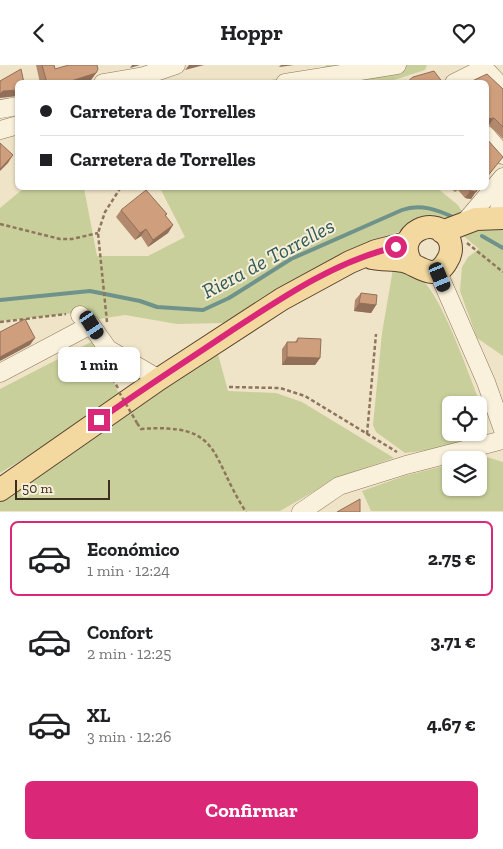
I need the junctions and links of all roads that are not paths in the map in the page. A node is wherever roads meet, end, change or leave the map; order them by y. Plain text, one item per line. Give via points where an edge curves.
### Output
1 (176, 65) edge
2 (398, 65) edge
3 (121, 80) edge
4 (304, 80) edge
5 (460, 80) edge
6 (503, 89) edge
7 (15, 106) edge
8 (0, 109) edge
9 (15, 126) edge
10 (0, 130) edge
11 (489, 139) edge
12 (503, 155) edge
13 (503, 177) edge
14 (503, 197) edge
15 (500, 218) edge
16 (454, 247) junction
17 (410, 253) junction
18 (0, 373) edge
19 (159, 379) junction
20 (503, 430) edge
21 (503, 440) edge
22 (42, 459) junction
23 (0, 477) edge
24 (0, 490) edge
25 (301, 511) edge

1 - 3 street
2 - 4 street
5 - 6 street via 484,69
7 - 8 street
9 - 10 street
11 - 12 street
13 - 16 street
14 - 15 street
15 - 16 main road
16 - 17 main road via 426,271
16 - 17 main road via 442,232 429,227 412,235
16 - 20 street via 486,382
17 - 19 main road via 404,261 364,257 331,271
18 - 19 street via 42,350 81,322 92,325 108,349
19 - 22 main road
21 - 25 street via 339,486
22 - 23 main road
22 - 24 main road

